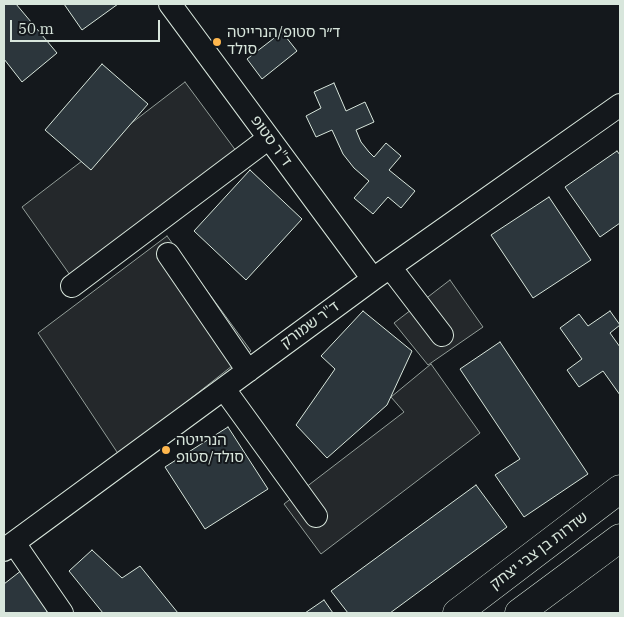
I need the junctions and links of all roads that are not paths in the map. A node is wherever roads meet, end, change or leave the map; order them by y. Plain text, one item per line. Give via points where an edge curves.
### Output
1 (170, 4) edge
2 (620, 105) edge
3 (269, 138) junction
4 (168, 254) dead end
5 (382, 273) junction
6 (72, 286) dead end
7 (442, 335) dead end
8 (248, 371) junction
9 (224, 389) junction
10 (620, 489) edge
11 (316, 516) dead end
12 (620, 538) edge
13 (9, 546) edge
14 (62, 613) edge
15 (457, 613) edge
16 (519, 613) edge

1 - 3 street, ד"ר סטופ
2 - 5 street, ד"ר שמורק
3 - 5 street, ד"ר סטופ
3 - 6 street
4 - 8 street
5 - 7 street, ד"ר סטופ
5 - 8 street, ד"ר שמורק
8 - 9 street, ד"ר שמורק
9 - 11 street
9 - 13 street, ד"ר שמורק
10 - 15 main road, שדרות בן צבי יצחק
12 - 16 main road
13 - 14 street

